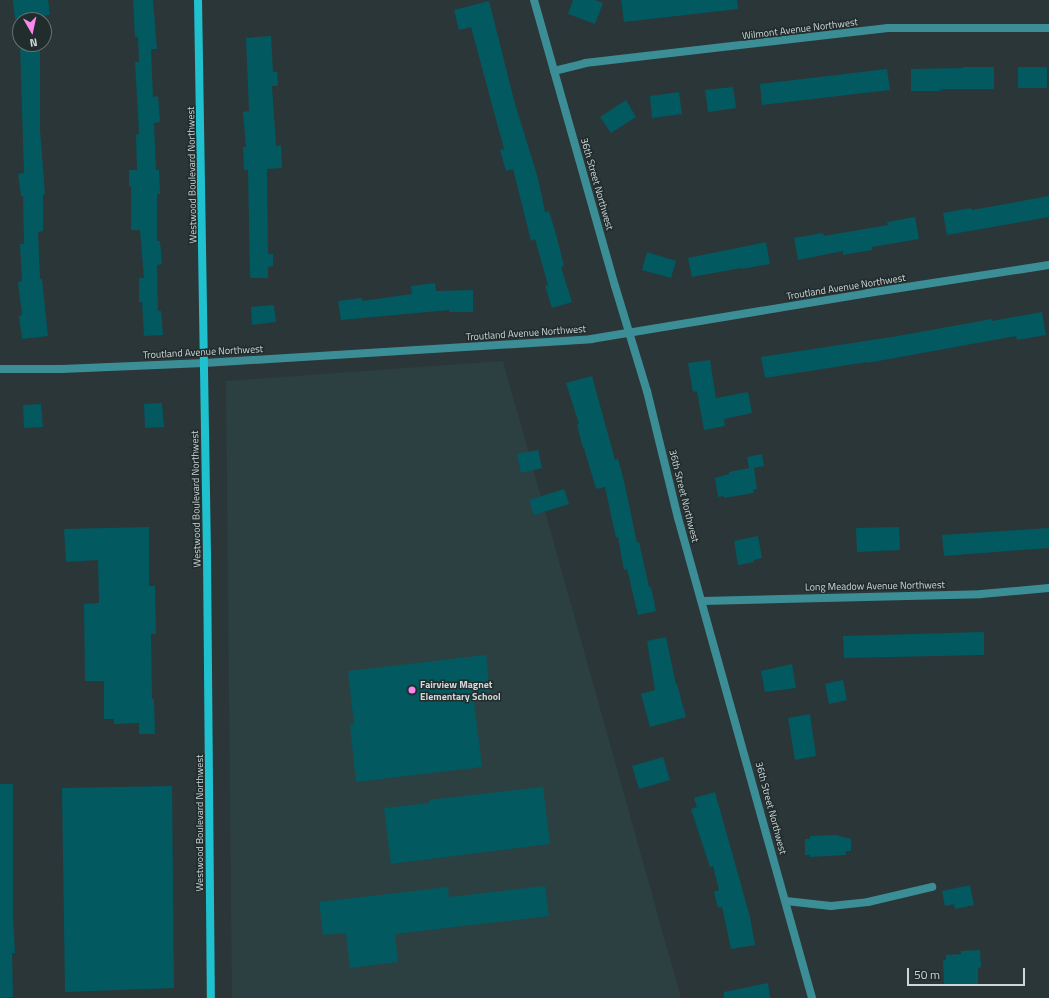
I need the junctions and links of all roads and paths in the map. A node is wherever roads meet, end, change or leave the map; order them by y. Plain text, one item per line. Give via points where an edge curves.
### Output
1 (198, 0) edge
2 (534, 0) edge
3 (1049, 28) edge
4 (554, 71) junction
5 (1049, 265) edge
6 (629, 333) junction
7 (204, 363) junction
8 (0, 369) edge
9 (1049, 588) edge
10 (702, 601) junction
11 (932, 887) dead end
12 (786, 901) junction
13 (211, 998) edge
14 (812, 998) edge

1 - 7 street, Westwood Boulevard Northwest
2 - 4 street, 36th Street Northwest
3 - 4 street, Wilmont Avenue Northwest via 888,28 585,63
4 - 6 street, 36th Street Northwest
5 - 6 street, Troutland Avenue Northwest
6 - 7 street, Troutland Avenue Northwest via 590,339
6 - 10 street, 36th Street Northwest via 647,391 678,518
7 - 8 street, Troutland Avenue Northwest
7 - 13 street, Westwood Boulevard Northwest
9 - 10 street, Long Meadow Avenue Northwest via 966,594
10 - 12 street, 36th Street Northwest
11 - 12 street via 868,902 831,906
12 - 14 street, 36th Street Northwest

